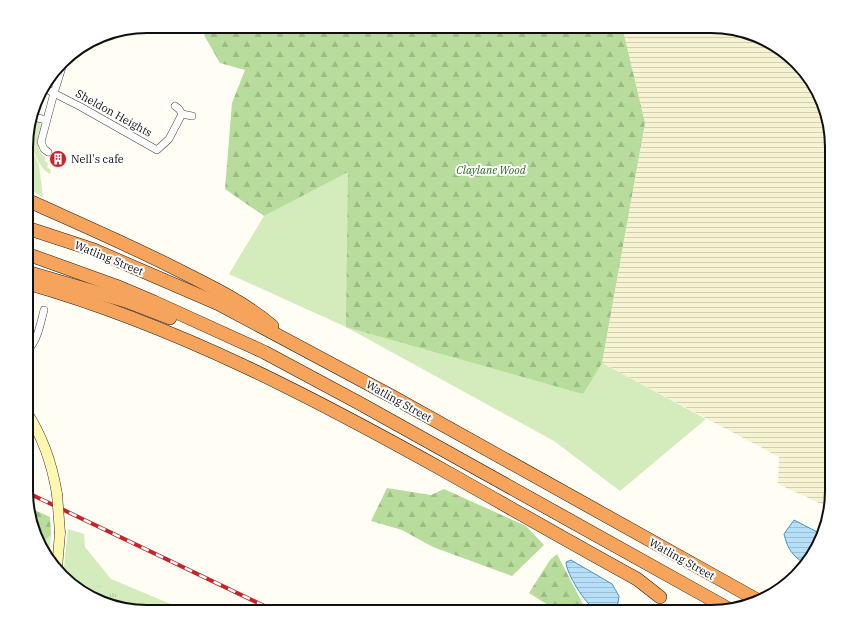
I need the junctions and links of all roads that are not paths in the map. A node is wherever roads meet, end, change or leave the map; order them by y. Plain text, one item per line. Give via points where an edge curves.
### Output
1 (60, 74) edge
2 (48, 90) edge
3 (54, 92) junction
4 (175, 106) dead end
5 (182, 114) junction
6 (192, 116) dead end
7 (38, 118) dead end
8 (46, 120) junction
9 (48, 152) dead end
10 (33, 203) edge
11 (33, 230) edge
12 (33, 256) edge
13 (33, 274) edge
14 (33, 285) edge
15 (44, 310) dead end
16 (33, 343) edge
17 (294, 344) junction
18 (264, 352) junction
19 (33, 423) edge
20 (58, 561) edge
21 (660, 597) dead end
22 (752, 597) edge
23 (720, 604) edge

1 - 3 street
2 - 3 street
3 - 5 street, Sheldon Heights via 158,150 169,139
3 - 8 street
4 - 5 street
5 - 6 street
7 - 8 street
8 - 9 street via 41,142
10 - 17 highway via 138,250 245,305
11 - 17 highway, Watling Street via 94,250 199,295
12 - 18 highway, Watling Street via 116,286
13 - 18 highway via 126,302
14 - 21 highway via 121,313 241,364 393,442 637,579
15 - 16 street via 38,335
17 - 22 highway, Watling Street
18 - 23 highway, Watling Street
19 - 20 street, bridge via 43,442 57,494 60,533

